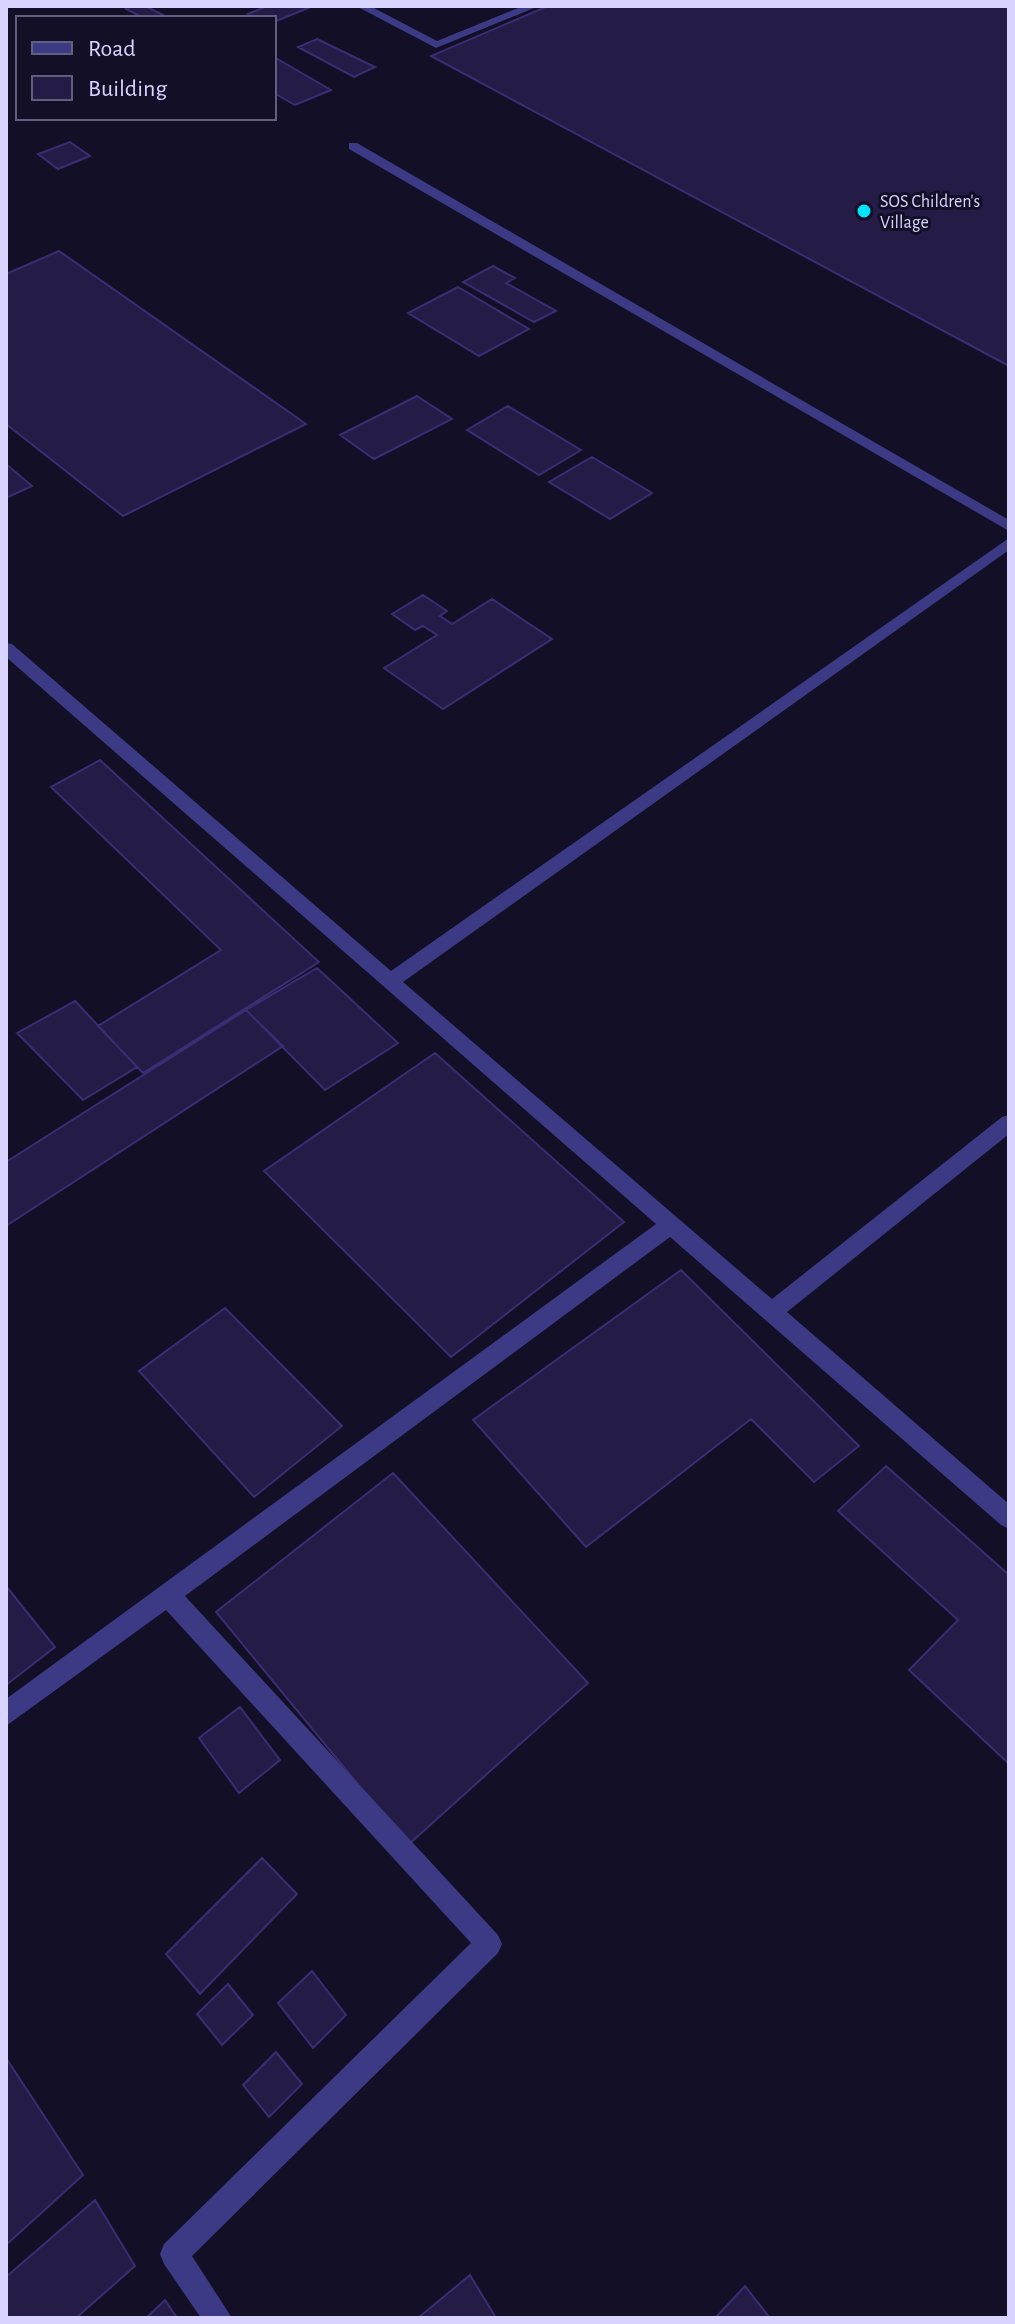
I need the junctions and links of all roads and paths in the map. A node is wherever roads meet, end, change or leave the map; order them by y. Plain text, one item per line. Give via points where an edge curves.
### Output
1 (362, 6) edge
2 (533, 6) edge
3 (353, 146) dead end
4 (1009, 526) edge
5 (1009, 543) edge
6 (6, 648) edge
7 (389, 982) junction
8 (1009, 1123) edge
9 (671, 1225) junction
10 (772, 1312) junction
11 (1009, 1518) edge
12 (167, 1594) junction
13 (6, 1714) edge
14 (218, 2318) edge

1 - 2 street via 436,45
3 - 4 street
5 - 7 street
6 - 7 street
7 - 9 street
8 - 10 street
9 - 10 street
9 - 12 street
10 - 11 street
12 - 13 street
12 - 14 street via 489,1944 174,2254

